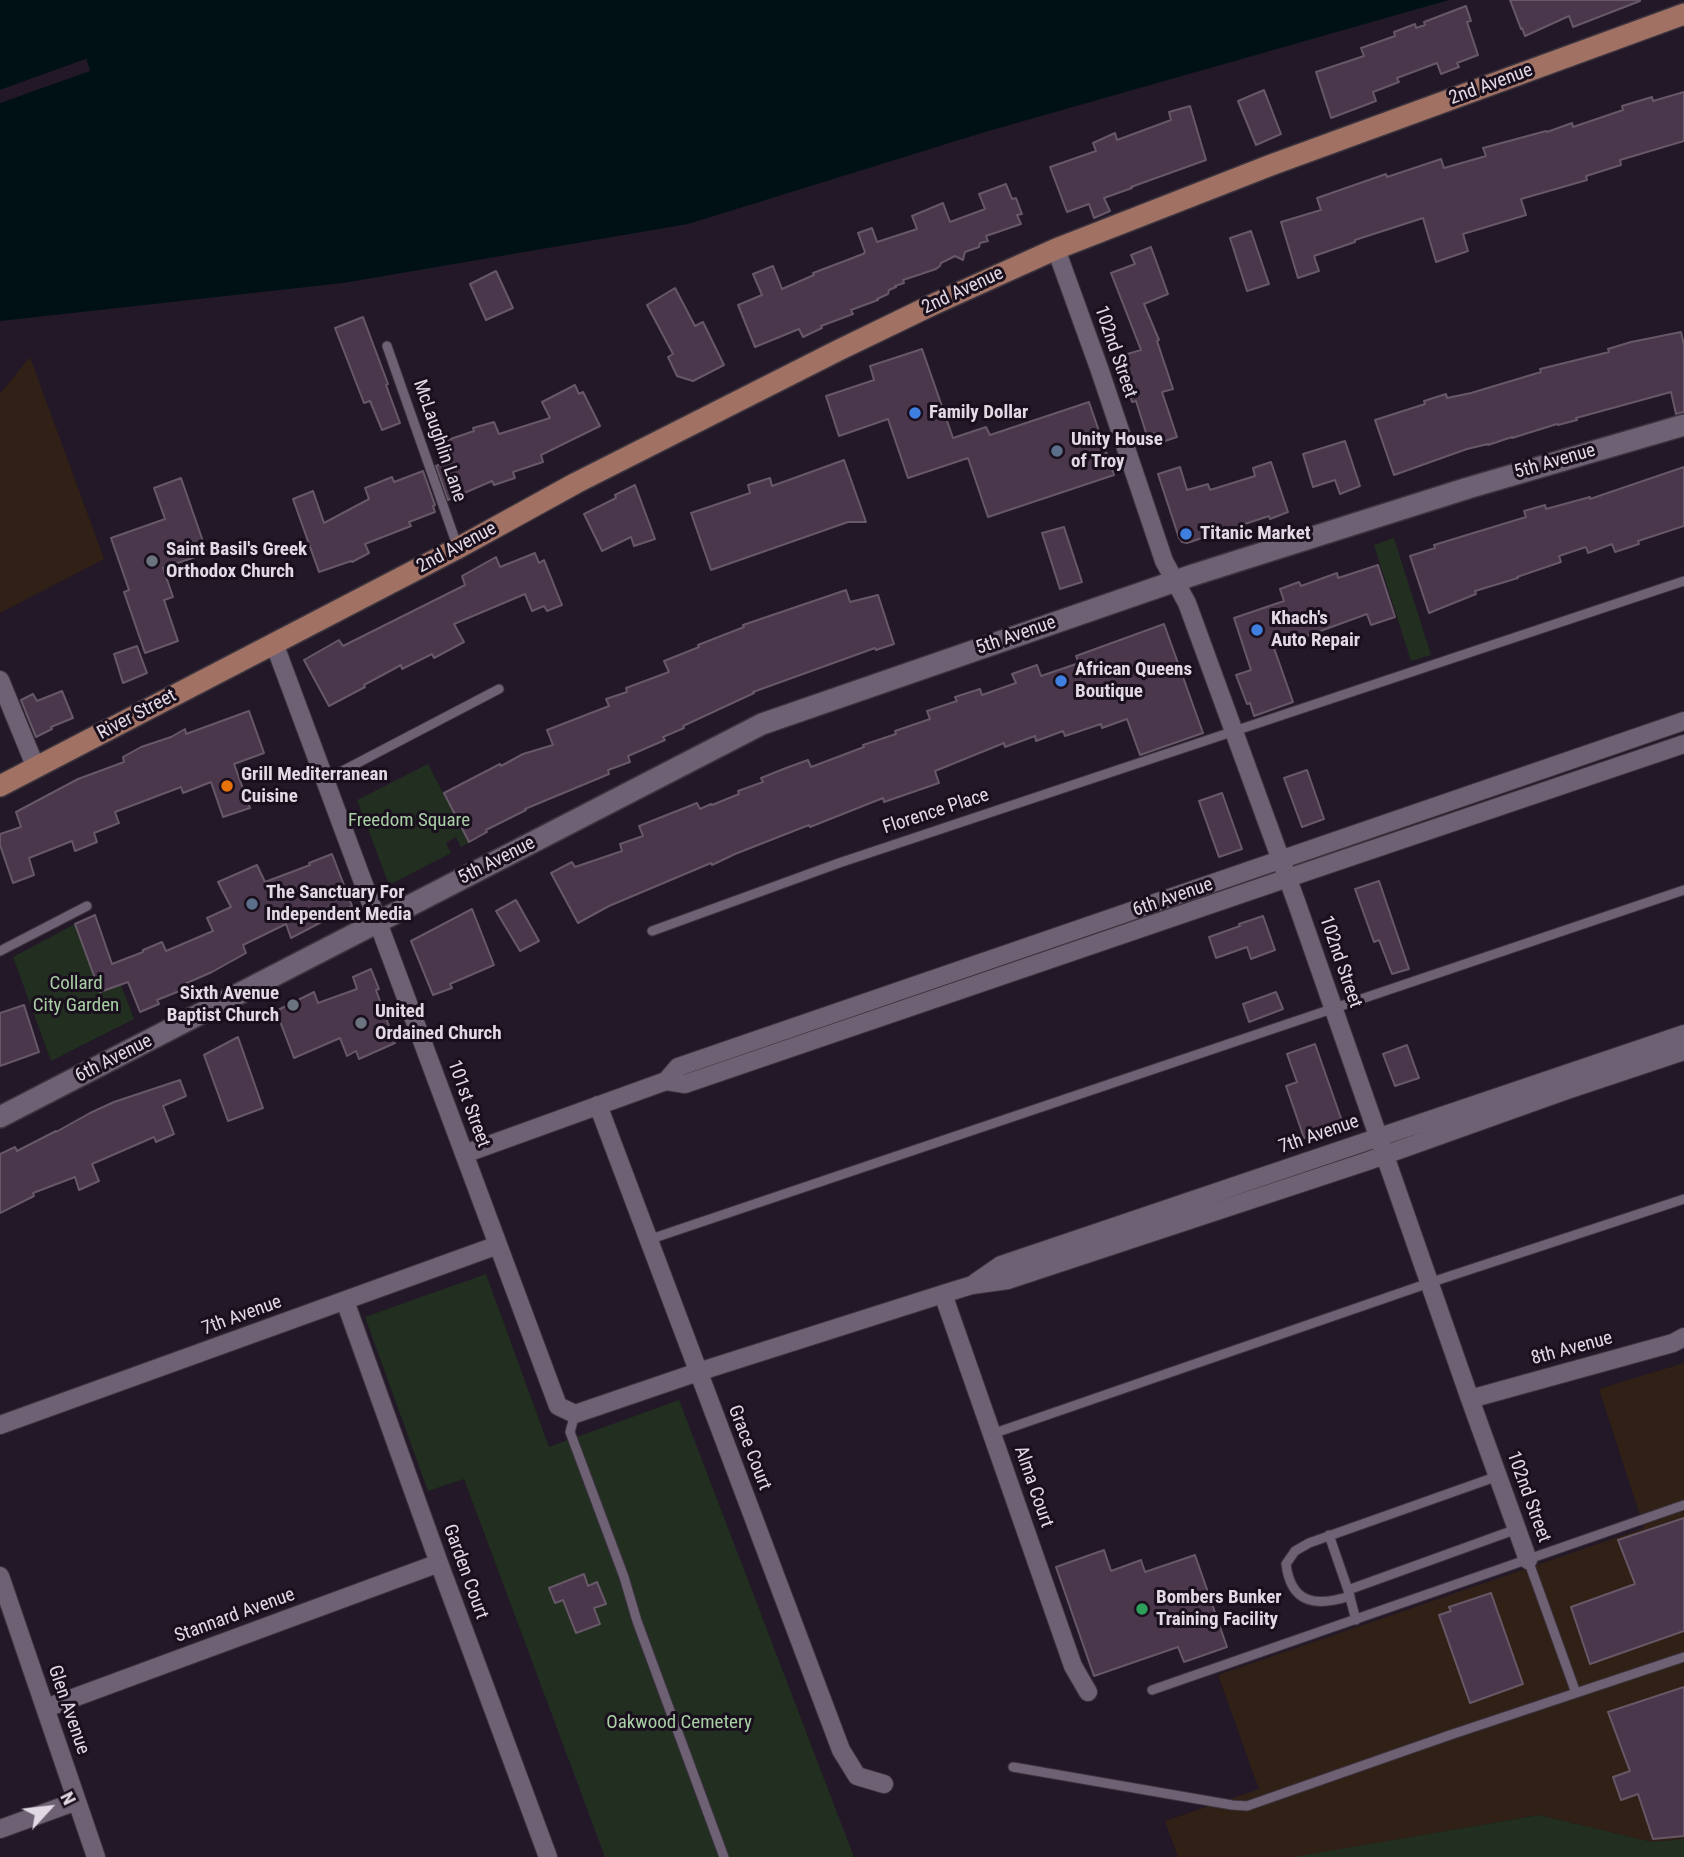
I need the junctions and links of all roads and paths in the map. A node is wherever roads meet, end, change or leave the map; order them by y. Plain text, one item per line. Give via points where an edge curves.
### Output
1 (1684, 14) edge
2 (1056, 249) junction
3 (387, 346) dead end
4 (1684, 425) edge
5 (458, 548) junction
6 (1175, 581) junction
7 (1684, 581) edge
8 (274, 643) junction
9 (0, 680) edge
10 (499, 689) dead end
11 (1684, 721) edge
12 (1234, 732) junction
13 (1684, 744) edge
14 (1563, 763) junction
15 (36, 768) junction
16 (325, 780) junction
17 (1570, 782) junction
18 (0, 786) edge
19 (1281, 860) junction
20 (1288, 878) junction
21 (1684, 890) edge
22 (88, 906) dead end
23 (378, 923) junction
24 (652, 931) dead end
25 (0, 951) edge
26 (1334, 1007) junction
27 (1684, 1034) edge
28 (1684, 1051) edge
29 (1583, 1077) junction
30 (666, 1081) junction
31 (598, 1105) junction
32 (0, 1117) edge
33 (1379, 1137) junction
34 (464, 1154) junction
35 (1385, 1155) junction
36 (1684, 1199) edge
37 (648, 1240) junction
38 (498, 1245) junction
39 (1429, 1283) junction
40 (972, 1284) junction
41 (943, 1294) junction
42 (345, 1301) junction
43 (1684, 1336) edge
44 (698, 1372) junction
45 (1470, 1399) junction
46 (575, 1414) junction
47 (0, 1425) edge
48 (992, 1434) junction
49 (1498, 1476) junction
50 (1684, 1505) edge
51 (1517, 1530) junction
52 (1329, 1535) junction
53 (1528, 1560) junction
54 (439, 1563) junction
55 (0, 1576) edge
56 (1349, 1593) junction
57 (1356, 1620) junction
58 (1684, 1657) edge
59 (1152, 1690) dead end
60 (1088, 1692) dead end
61 (1576, 1693) junction
62 (46, 1709) junction
63 (1013, 1767) dead end
64 (884, 1784) dead end
65 (77, 1801) junction
66 (0, 1829) edge
67 (96, 1857) edge
68 (548, 1857) edge
69 (724, 1857) edge

1 - 2 main road, 2nd Avenue
2 - 5 main road, 2nd Avenue via 827,356
2 - 6 street, 102nd Street via 1164,561
3 - 5 lane, McLaughlin Lane
4 - 6 street, 5th Avenue
5 - 8 main road, 2nd Avenue
6 - 12 street, 102nd Street
6 - 23 street, 5th Avenue via 762,724
7 - 12 lane, Florence Place
8 - 15 main road, River Street
8 - 16 street, 101st Street
9 - 15 street
10 - 16 lane
11 - 14 street, 6th Avenue
12 - 19 street, 102nd Street
12 - 24 lane, Florence Place via 839,863
13 - 17 street, 6th Avenue
14 - 17 lane
14 - 19 street, 6th Avenue
15 - 18 main road, River Street
16 - 23 street, 101st Street
17 - 20 street, 6th Avenue
19 - 20 street, 102nd Street
19 - 30 street, 6th Avenue via 678,1067
20 - 26 street, 102nd Street
20 - 30 street, 6th Avenue via 685,1084
21 - 26 lane
22 - 25 lane
23 - 32 street, 6th Avenue
23 - 34 street, 101st Street
26 - 33 street, 102nd Street
26 - 37 lane
27 - 29 street, 7th Avenue
28 - 29 street, 7th Avenue
29 - 33 street, 7th Avenue
29 - 35 street, 7th Avenue
30 - 31 street, 6th Avenue
31 - 34 street, 6th Avenue
31 - 37 street, Grace Court
33 - 35 street, 102nd Street
33 - 40 street, 7th Avenue via 1001,1265
34 - 38 street, 101st Street
35 - 39 street, 102nd Street
35 - 40 street, 7th Avenue via 1008,1280
36 - 39 lane
37 - 44 street, Grace Court
38 - 42 street, 7th Avenue
38 - 46 street, 101st Street via 558,1406
39 - 45 street, 102nd Street
39 - 48 lane
40 - 41 street, 7th Avenue
41 - 44 street, 7th Avenue
41 - 48 street, Alma Court
42 - 47 street, 7th Avenue
42 - 54 street, Garden Court
43 - 45 street, 8th Avenue via 1673,1343
44 - 46 street, 7th Avenue
44 - 64 street, Grace Court via 841,1750 858,1776
45 - 49 street, 102nd Street
46 - 69 lane via 570,1432
48 - 60 street, Alma Court via 1073,1667
49 - 51 street, 102nd Street
49 - 52 lane
50 - 53 lane
51 - 53 street, 102nd Street
51 - 56 lane
52 - 56 lane
52 - 56 lane via 1295,1551 1286,1564 1288,1580 1295,1592 1308,1600 1335,1601
53 - 57 lane
53 - 61 lane, 102nd Street
54 - 62 street, Stannard Avenue
54 - 68 street, Garden Court
55 - 62 street, Glen Avenue
56 - 57 lane
57 - 59 lane
58 - 61 lane
61 - 63 lane via 1247,1806
62 - 65 street, Glen Avenue
65 - 66 street
65 - 67 street, Glen Avenue

